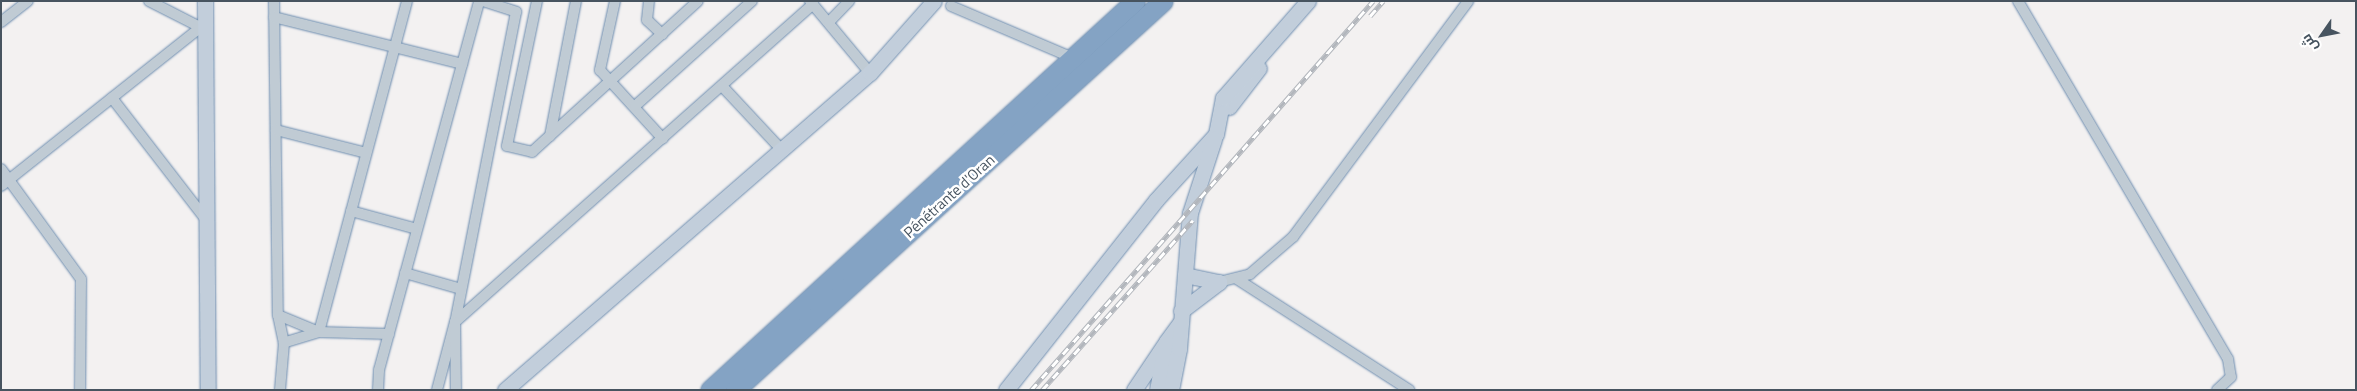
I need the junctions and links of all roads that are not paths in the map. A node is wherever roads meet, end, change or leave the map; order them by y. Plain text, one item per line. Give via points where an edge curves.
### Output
1 (28, 1) edge
2 (150, 1) edge
3 (206, 1) edge
4 (274, 1) edge
5 (406, 1) edge
6 (479, 1) edge
7 (483, 1) edge
8 (538, 1) edge
9 (576, 1) edge
10 (615, 1) edge
11 (649, 1) edge
12 (698, 1) edge
13 (752, 1) edge
14 (848, 1) edge
15 (934, 1) edge
16 (1134, 1) edge
17 (1163, 1) edge
18 (1310, 1) edge
19 (1468, 1) edge
20 (2018, 1) edge
21 (812, 3) edge
22 (951, 6) dead end
23 (274, 17) junction
24 (1, 22) edge
25 (829, 22) junction
26 (203, 25) junction
27 (662, 34) junction
28 (394, 47) junction
29 (1073, 58) junction
30 (462, 64) junction
31 (870, 73) junction
32 (612, 80) junction
33 (722, 86) junction
34 (112, 98) junction
35 (635, 106) junction
36 (276, 130) junction
37 (1216, 134) junction
38 (550, 136) junction
39 (663, 139) junction
40 (781, 150) junction
41 (366, 153) junction
42 (1, 169) edge
43 (10, 179) junction
44 (1, 186) edge
45 (351, 211) junction
46 (207, 221) junction
47 (417, 229) junction
48 (405, 273) junction
49 (1185, 276) junction
50 (1237, 279) junction
51 (1219, 282) junction
52 (461, 289) junction
53 (278, 315) junction
54 (1181, 317) junction
55 (454, 322) junction
56 (319, 332) junction
57 (389, 334) junction
58 (1166, 342) junction
59 (284, 343) junction
60 (80, 390) edge
61 (208, 390) edge
62 (280, 390) edge
63 (378, 390) edge
64 (437, 390) edge
65 (456, 390) edge
66 (506, 390) edge
67 (710, 390) edge
68 (735, 390) edge
69 (1006, 390) edge
70 (1134, 390) edge
71 (1157, 390) edge
72 (1171, 390) edge
73 (1409, 390) edge
74 (2217, 390) edge

1 - 24 street
2 - 26 street
3 - 26 street
4 - 23 street
5 - 28 street
6 - 30 street
7 - 52 street via 516,12
8 - 38 street via 508,146 532,152
9 - 38 street
10 - 32 street via 600,70
11 - 27 street via 647,20
12 - 27 street
13 - 35 street
14 - 25 street
15 - 31 street
16 - 29 highway, Pénétrante d'Oran
17 - 68 highway, Pénétrante d'Oran
18 - 37 street via 1223,98
19 - 50 street via 1293,237 1250,274
20 - 74 street via 2228,360 2231,377
21 - 25 street
21 - 33 street
22 - 29 street
23 - 28 street
23 - 36 street
25 - 31 street
26 - 34 street
26 - 46 street
27 - 32 street
28 - 30 street
28 - 41 street
29 - 67 highway, Pénétrante d'Oran
30 - 47 street
31 - 40 street
32 - 35 street
32 - 38 street
33 - 39 street
33 - 40 street
34 - 43 street
34 - 46 street
35 - 39 street
36 - 41 street
36 - 53 street
37 - 49 street via 1190,213
37 - 69 street via 1156,200
39 - 55 street
40 - 66 street
41 - 45 street
42 - 43 street
43 - 44 street
43 - 60 street via 81,280
45 - 47 street
45 - 56 street
46 - 61 street
47 - 48 street
48 - 52 street
48 - 57 street
49 - 51 street
49 - 54 street
50 - 51 street
50 - 73 street
51 - 54 street
52 - 55 street
53 - 56 street
53 - 59 street
54 - 58 street
54 - 72 street
55 - 64 street
55 - 65 street
56 - 57 street
56 - 59 street
57 - 63 street
58 - 70 street
58 - 71 street
59 - 62 street

